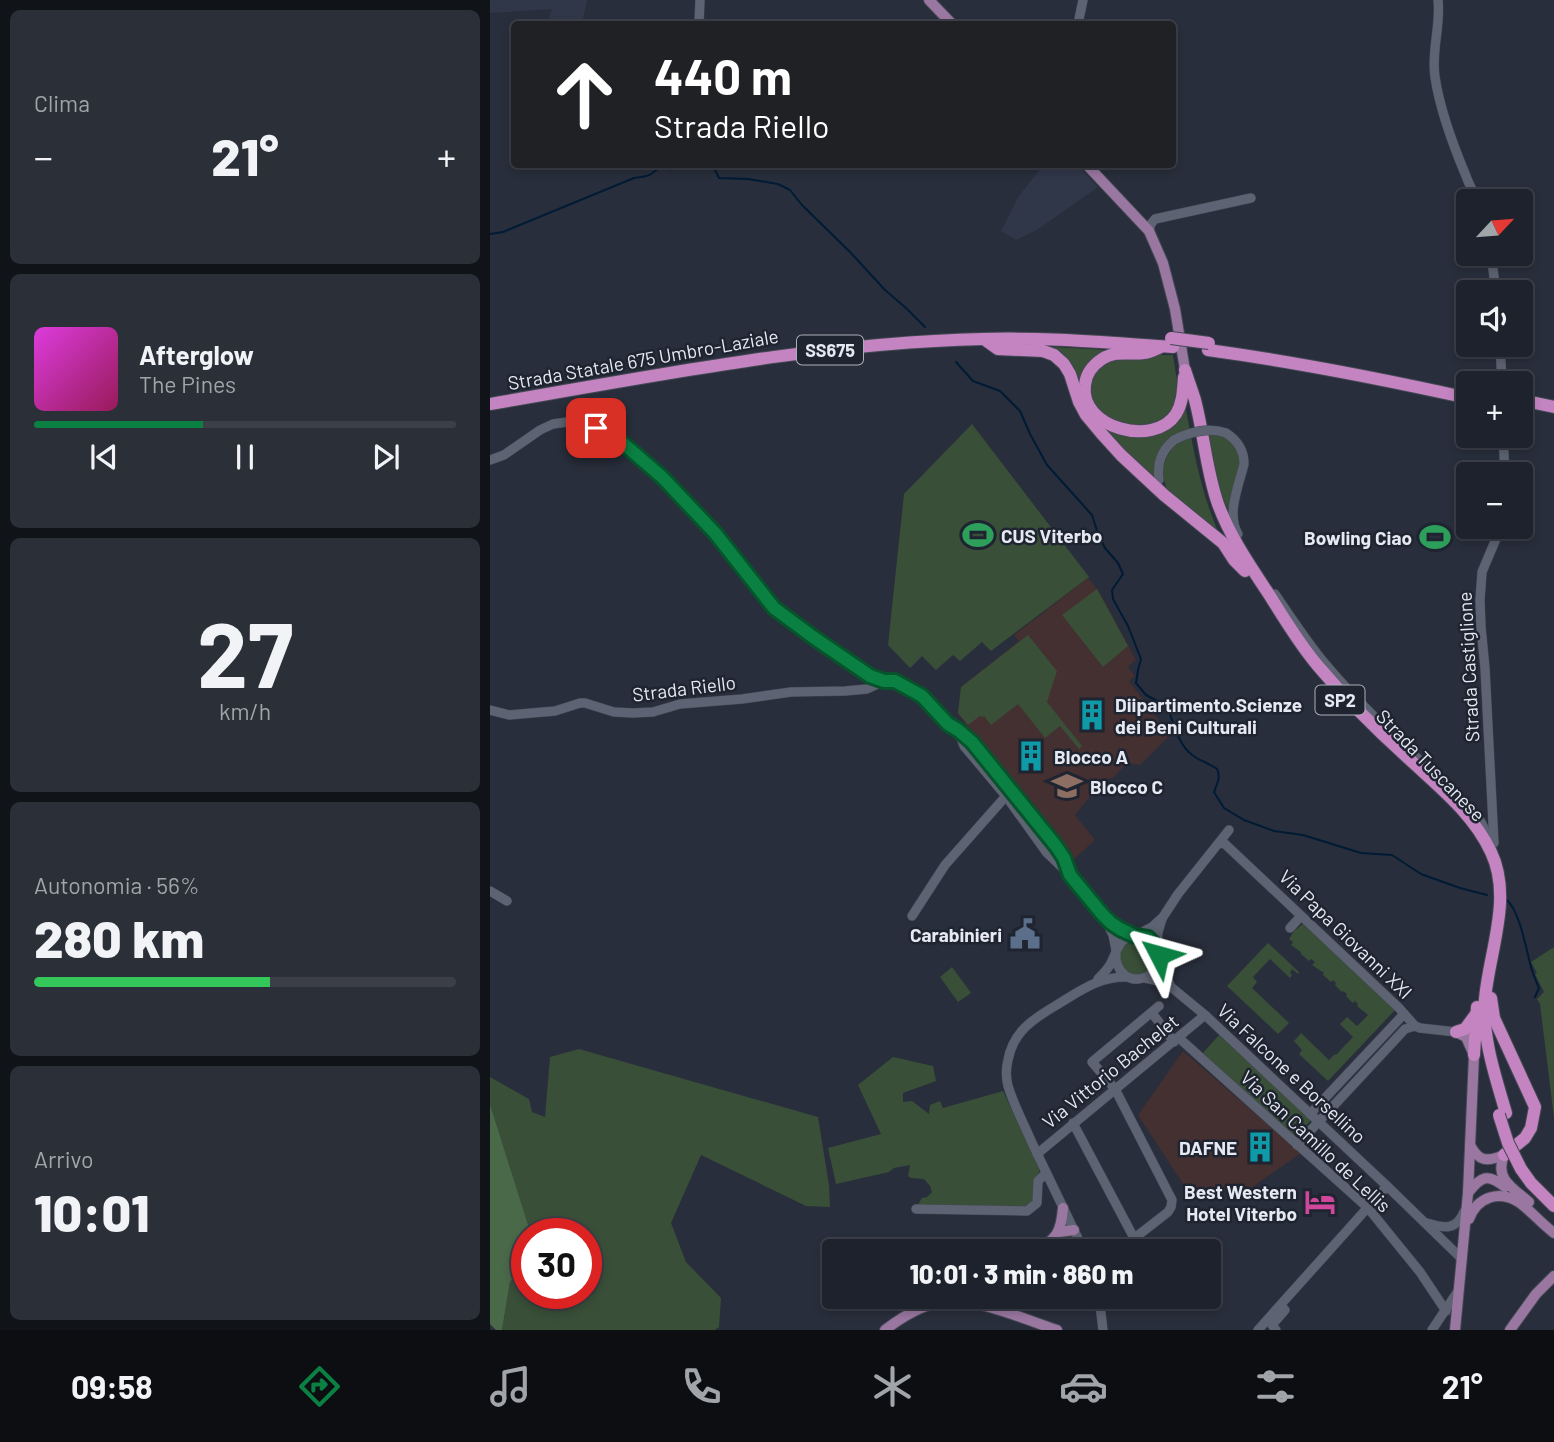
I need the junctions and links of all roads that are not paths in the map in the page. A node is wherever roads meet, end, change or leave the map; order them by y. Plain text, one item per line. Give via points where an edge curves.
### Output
1 (700, 0) edge
2 (929, 0) edge
3 (1083, 0) edge
4 (1437, 0) edge
5 (699, 21) edge
6 (950, 21) edge
7 (1079, 21) edge
8 (1090, 168) edge
9 (1472, 189) edge
10 (1251, 198) dead end
11 (1149, 231) junction
12 (984, 339) junction
13 (1169, 344) junction
14 (1209, 346) junction
15 (1185, 370) junction
16 (1456, 387) edge
17 (1456, 395) edge
18 (490, 396) edge
19 (1533, 403) edge
20 (490, 404) edge
21 (1554, 407) edge
22 (1533, 412) edge
23 (1554, 416) edge
24 (490, 460) edge
25 (1158, 480) joint
26 (1215, 493) junction
27 (1164, 495) junction
28 (1235, 530) junction
29 (1496, 539) edge
30 (1245, 571) junction
31 (885, 681) junction
32 (490, 710) edge
33 (958, 730) junction
34 (1006, 796) junction
35 (1493, 809) junction
36 (1474, 813) junction
37 (1229, 830) dead end
38 (1220, 842) junction
39 (1492, 848) junction
40 (1070, 875) junction
41 (490, 891) edge
42 (507, 901) dead end
43 (1102, 914) junction
44 (912, 916) dead end
45 (1301, 916) junction
46 (1163, 917) junction
47 (1290, 928) dead end
48 (1136, 935) junction
49 (1157, 950) junction
50 (1116, 952) junction
51 (1493, 956) junction
52 (1158, 961) junction
53 (1128, 977) junction
54 (1145, 978) junction
55 (1094, 983) junction
56 (1171, 987) junction
57 (1404, 1014) junction
58 (1205, 1015) junction
59 (1476, 1019) junction
60 (1415, 1026) junction
61 (1456, 1032) junction
62 (1177, 1040) junction
63 (1374, 1045) junction
64 (1382, 1053) junction
65 (1474, 1055) junction
66 (1115, 1090) junction
67 (1328, 1094) junction
68 (1337, 1101) junction
69 (1310, 1114) junction
70 (1502, 1114) junction
71 (1318, 1122) junction
72 (1073, 1123) junction
73 (1297, 1145) junction
74 (1470, 1145) junction
75 (1037, 1154) junction
76 (1504, 1155) junction
77 (1524, 1166) junction
78 (1046, 1173) junction
79 (1387, 1186) junction
80 (1468, 1192) junction
81 (1554, 1197) edge
82 (1519, 1202) junction
83 (1467, 1206) junction
84 (1554, 1206) edge
85 (1063, 1208) junction
86 (1368, 1208) junction
87 (916, 1209) dead end
88 (1425, 1223) junction
89 (1074, 1230) junction
90 (1465, 1230) junction
91 (1554, 1231) edge
92 (1062, 1237) junction
93 (1134, 1238) joint
94 (1058, 1239) edge
95 (1065, 1239) edge
96 (1078, 1239) edge
97 (1462, 1259) junction
98 (1554, 1277) edge
99 (1459, 1290) junction
100 (1280, 1306) junction
101 (1443, 1307) junction
102 (922, 1309) edge
103 (990, 1309) edge
104 (1006, 1309) edge
105 (1100, 1309) edge
106 (1013, 1315) junction
107 (885, 1330) edge
108 (1056, 1330) edge
109 (1103, 1330) edge
110 (1258, 1330) edge
111 (1276, 1330) edge
112 (1432, 1330) edge
113 (1455, 1330) edge
114 (1510, 1330) edge

1 - 5 street
2 - 6 main road
3 - 7 street
4 - 9 street via 1435,77
8 - 11 main road, Strada Tuscanese / SP2
10 - 11 street via 1155,219
11 - 15 main road, Strada Tuscanese / SP2 via 1163,262
12 - 13 highway, Strada Statale 675 Umbro-Laziale / SS675
12 - 20 highway, Strada Statale 675 Umbro-Laziale / SS675 via 797,353
12 - 27 highway via 998,349 1054,355 1070,374 1086,415 1121,456
13 - 14 highway, Strada Statale 675 Umbro-Laziale / SS675, bridge
13 - 15 highway via 1146,354 1109,355 1093,366 1084,389 1087,405 1102,421 1149,432 1162,427 1179,409
13 - 18 highway, Strada Statale 675 Umbro-Laziale / SS675 via 1091,333 888,336 736,354
14 - 16 highway, Strada Statale 675 Umbro-Laziale / SS675 via 1328,360
14 - 17 highway, Strada Statale 675 Umbro-Laziale / SS675
15 - 26 highway, Strada Tuscanese / SP2
15 - 30 highway, Strada Tuscanese / SP2 via 1205,487
19 - 21 highway
22 - 23 highway
24 - 31 street via 553,424 596,428 625,445 662,477 715,533 774,608 870,676
25 - 27 highway
25 - 28 street, bridge via 1160,458 1174,440 1207,430 1226,433 1237,442 1244,458 1233,513
26 - 28 highway
26 - 39 highway, Strada Tuscanese / SP2 via 1243,554 1317,665 1389,741 1459,805
27 - 30 highway via 1223,543
28 - 36 street, Strada Tuscanese via 1321,659
29 - 35 street, Strada Castiglione via 1482,572 1480,600
30 - 59 highway, Strada Tuscanese / SP2 via 1314,674 1467,825 1480,845 1489,866 1493,902
31 - 32 street, Strada Riello via 867,689 791,692 680,704 653,712 614,712 580,703 555,711 509,715
31 - 33 street via 895,681 922,696
33 - 34 street via 964,746
33 - 40 street via 1056,846
34 - 40 street via 1047,853
34 - 44 street via 945,865
35 - 36 street via 1484,815
35 - 39 street, Strada Castiglione
36 - 39 street, Strada Tuscanese
37 - 38 street
38 - 45 street, Via Papa Giovanni XXI
38 - 46 street
39 - 51 highway, Strada Tuscanese / SP2 via 1500,902
40 - 43 street
41 - 42 street
43 - 48 street
43 - 50 street
45 - 47 street
45 - 57 street, Via Papa Giovanni XXI
46 - 48 street
46 - 49 street
48 - 49 street via 1148,938
48 - 50 street via 1124,940
49 - 52 street
50 - 53 street via 1117,965
50 - 55 street
51 - 70 highway, SP2 via 1485,1028
51 - 76 highway via 1494,1018 1535,1107 1525,1138
52 - 54 street
52 - 56 street, Via Falcone e Borsellino
53 - 54 street
53 - 55 street
54 - 56 street, Via Falcone e Borsellino
55 - 75 street via 1031,1020 1009,1053 1008,1085
56 - 58 street, Via Falcone e Borsellino
57 - 60 street, Via Papa Giovanni XXI
57 - 63 street
58 - 62 street, Via Vittorio Bachelet
58 - 69 street, Via Falcone e Borsellino
59 - 61 highway
59 - 65 highway, SP2
59 - 70 highway, SP2 via 1481,1052
60 - 61 street, Via Papa Giovanni XXI
60 - 64 street via 1405,1029
61 - 65 main road via 1466,1037
62 - 66 street, Via Vittorio Bachelet
62 - 66 street, Via San Camillo de Lellis via 1155,1009 1092,1062
62 - 73 street, Via San Camillo de Lellis
63 - 64 street
63 - 67 street
64 - 68 street
65 - 74 main road, SP2
66 - 72 street, Via Vittorio Bachelet
66 - 93 street via 1172,1200 1168,1212
67 - 68 street
67 - 69 street
68 - 71 street
69 - 71 street, Via Falcone e Borsellino
70 - 77 highway, SP2
71 - 73 street
71 - 79 street, Via Falcone e Borsellino
72 - 75 street, Via Vittorio Bachelet
72 - 93 street
73 - 86 street, Via San Camillo de Lellis
74 - 76 main road via 1484,1160
74 - 80 main road, SP2
75 - 78 street
76 - 91 main road via 1500,1172 1505,1181
77 - 81 highway, SP2
77 - 84 highway, SP2 via 1531,1184
78 - 85 street
78 - 87 street via 1038,1181 1037,1203 1027,1211
79 - 86 street
79 - 88 street, Via Falcone e Borsellino
80 - 82 main road via 1482,1178 1489,1178
80 - 83 main road, SP2
82 - 90 main road via 1499,1196 1484,1199 1472,1211
82 - 91 main road
83 - 88 street via 1457,1223 1447,1227
83 - 90 main road, SP2
85 - 89 street
85 - 92 main road
86 - 100 street
86 - 101 street, Via San Camillo de Lellis
88 - 97 street, Via Falcone e Borsellino
89 - 92 main road
89 - 96 street
90 - 97 main road, SP2
92 - 94 main road
92 - 95 main road
97 - 99 main road, SP2
98 - 114 main road
99 - 101 street
99 - 113 main road, SP2
100 - 110 street
100 - 111 street via 1285,1310 1272,1325
101 - 112 street
102 - 107 main road
103 - 106 main road
104 - 106 main road
105 - 109 street
106 - 108 main road

